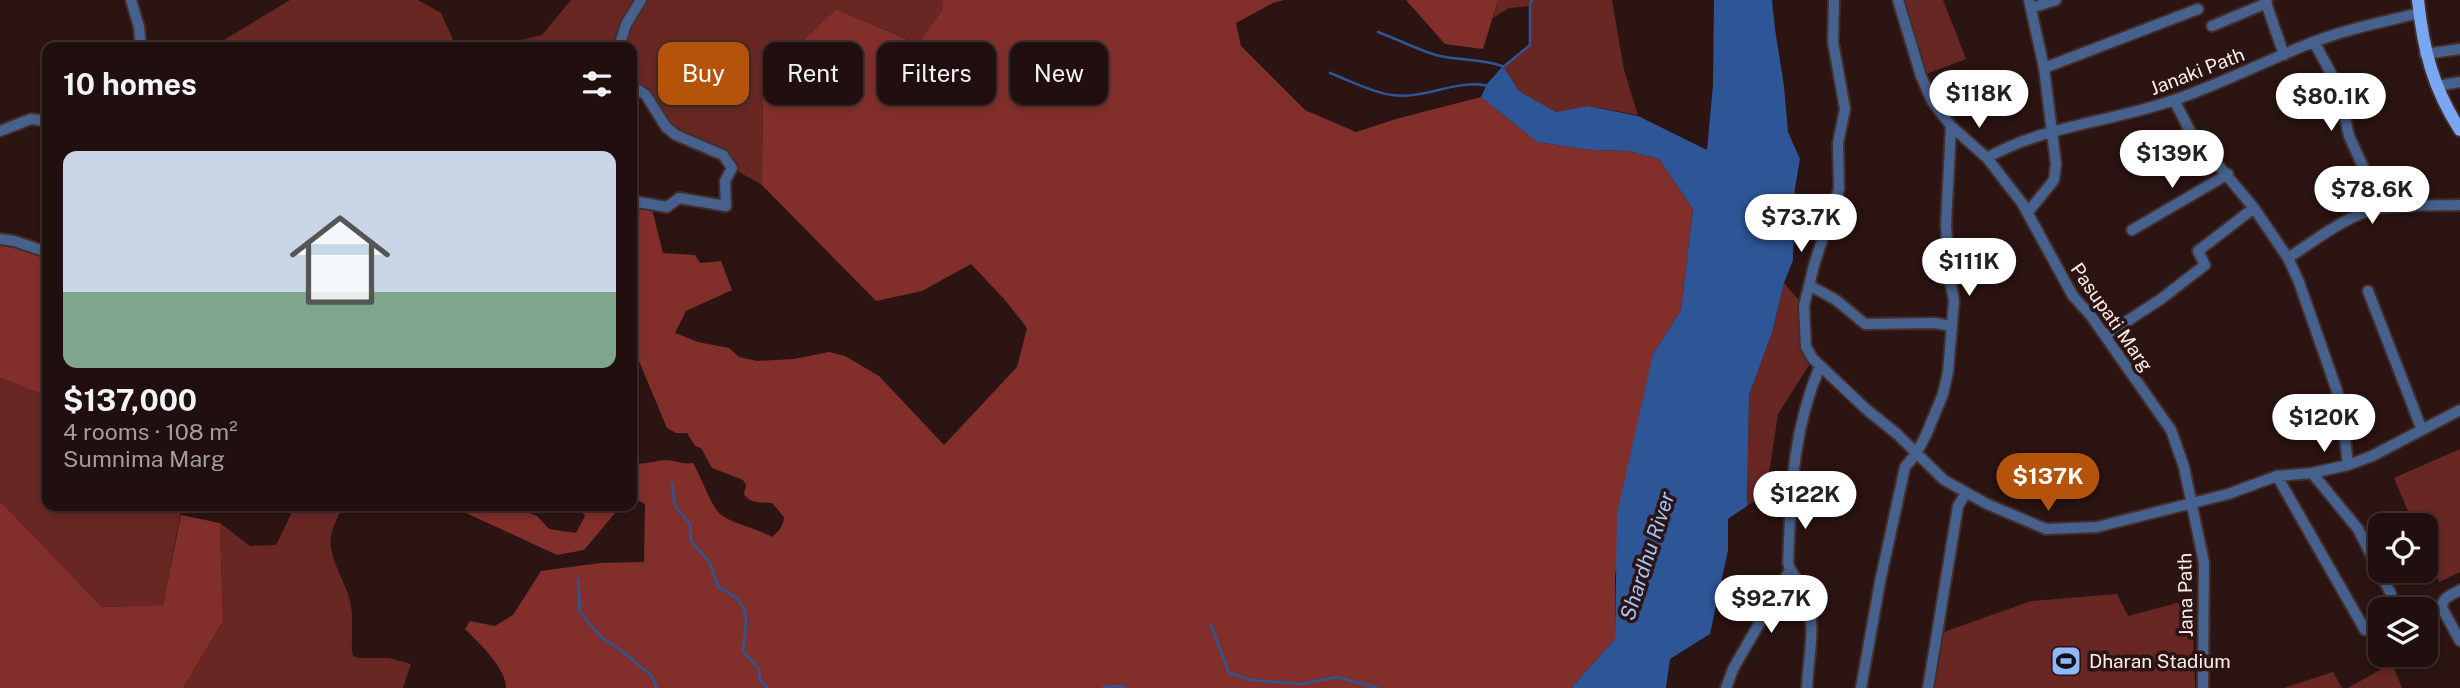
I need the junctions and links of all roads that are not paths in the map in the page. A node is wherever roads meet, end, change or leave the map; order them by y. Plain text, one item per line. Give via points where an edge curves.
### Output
1 (131, 0) edge
2 (641, 0) edge
3 (1834, 0) edge
4 (1898, 0) edge
5 (2056, 0) edge
6 (2266, 2) edge
7 (2030, 4) edge
8 (2418, 6) edge
9 (2198, 9) dead end
10 (2212, 26) dead end
11 (140, 42) edge
12 (621, 42) edge
13 (2314, 42) junction
14 (2460, 49) edge
15 (2425, 54) junction
16 (2284, 55) junction
17 (2044, 68) junction
18 (2460, 82) edge
19 (2437, 86) junction
20 (637, 89) edge
21 (2174, 100) junction
22 (42, 120) edge
23 (1951, 126) junction
24 (0, 131) edge
25 (2460, 131) edge
26 (2050, 132) junction
27 (1987, 158) junction
28 (2228, 174) junction
29 (637, 202) edge
30 (2460, 205) edge
31 (2254, 208) junction
32 (2382, 208) junction
33 (2028, 212) junction
34 (2132, 230) dead end
35 (0, 239) edge
36 (42, 250) edge
37 (2288, 258) junction
38 (1810, 285) junction
39 (2368, 291) dead end
40 (1951, 326) junction
41 (2106, 335) junction
42 (1820, 366) junction
43 (2460, 410) edge
44 (2422, 430) junction
45 (1916, 454) junction
46 (2348, 465) junction
47 (2312, 473) junction
48 (2277, 476) junction
49 (1966, 493) junction
50 (2191, 503) junction
51 (1790, 570) junction
52 (2460, 590) edge
53 (2391, 594) dead end
54 (2365, 630) dead end
55 (2460, 641) edge
56 (1727, 688) edge
57 (1807, 688) edge
58 (1861, 688) edge
59 (1928, 688) edge
60 (2203, 688) edge

1 - 11 street
2 - 12 street
3 - 38 street via 1833,42 1845,109 1838,143 1839,189
4 - 23 street via 1921,76 1932,102
5 - 7 street
6 - 10 street
6 - 16 street
7 - 17 street
8 - 13 street, Janaki Path
8 - 15 main road
9 - 17 street
13 - 16 street, Janaki Path
13 - 32 street via 2338,86 2349,136
14 - 15 street
15 - 19 main road
16 - 21 street, Janaki Path
17 - 26 street
18 - 19 street
19 - 25 main road
20 - 29 street via 646,95 666,127 723,155 732,168 725,181 726,206 679,198 667,207
21 - 26 street, Janaki Path
21 - 28 street via 2190,133
22 - 24 street via 31,119
23 - 27 street
23 - 40 street via 1947,225 1954,301
26 - 27 street, Janaki Path
26 - 33 street via 2056,164 2053,180
27 - 33 street, Pasupati Marg
28 - 31 street
28 - 34 street
30 - 32 street
31 - 37 street
31 - 41 street via 2198,251 2205,265
32 - 37 street via 2345,222
33 - 41 street, Pasupati Marg via 2073,296
35 - 36 street
37 - 46 street via 2337,391
38 - 40 street via 1865,324
38 - 42 street via 1804,306 1805,347
39 - 44 street
40 - 45 street via 1943,394
41 - 50 street, Pasupati Marg via 2172,430
42 - 45 street
42 - 51 street via 1809,394 1792,473
43 - 44 street
44 - 46 street
45 - 49 street
45 - 58 street via 1905,467 1898,491
46 - 47 street
47 - 48 street
47 - 53 street via 2358,529
48 - 50 street
48 - 54 street
49 - 50 street via 2046,529 2097,527
49 - 59 street via 1958,506
50 - 60 street, Jana Path via 2204,563
51 - 56 street via 1733,669
51 - 57 street via 1805,593 1812,621
52 - 55 street via 2446,598 2442,608

